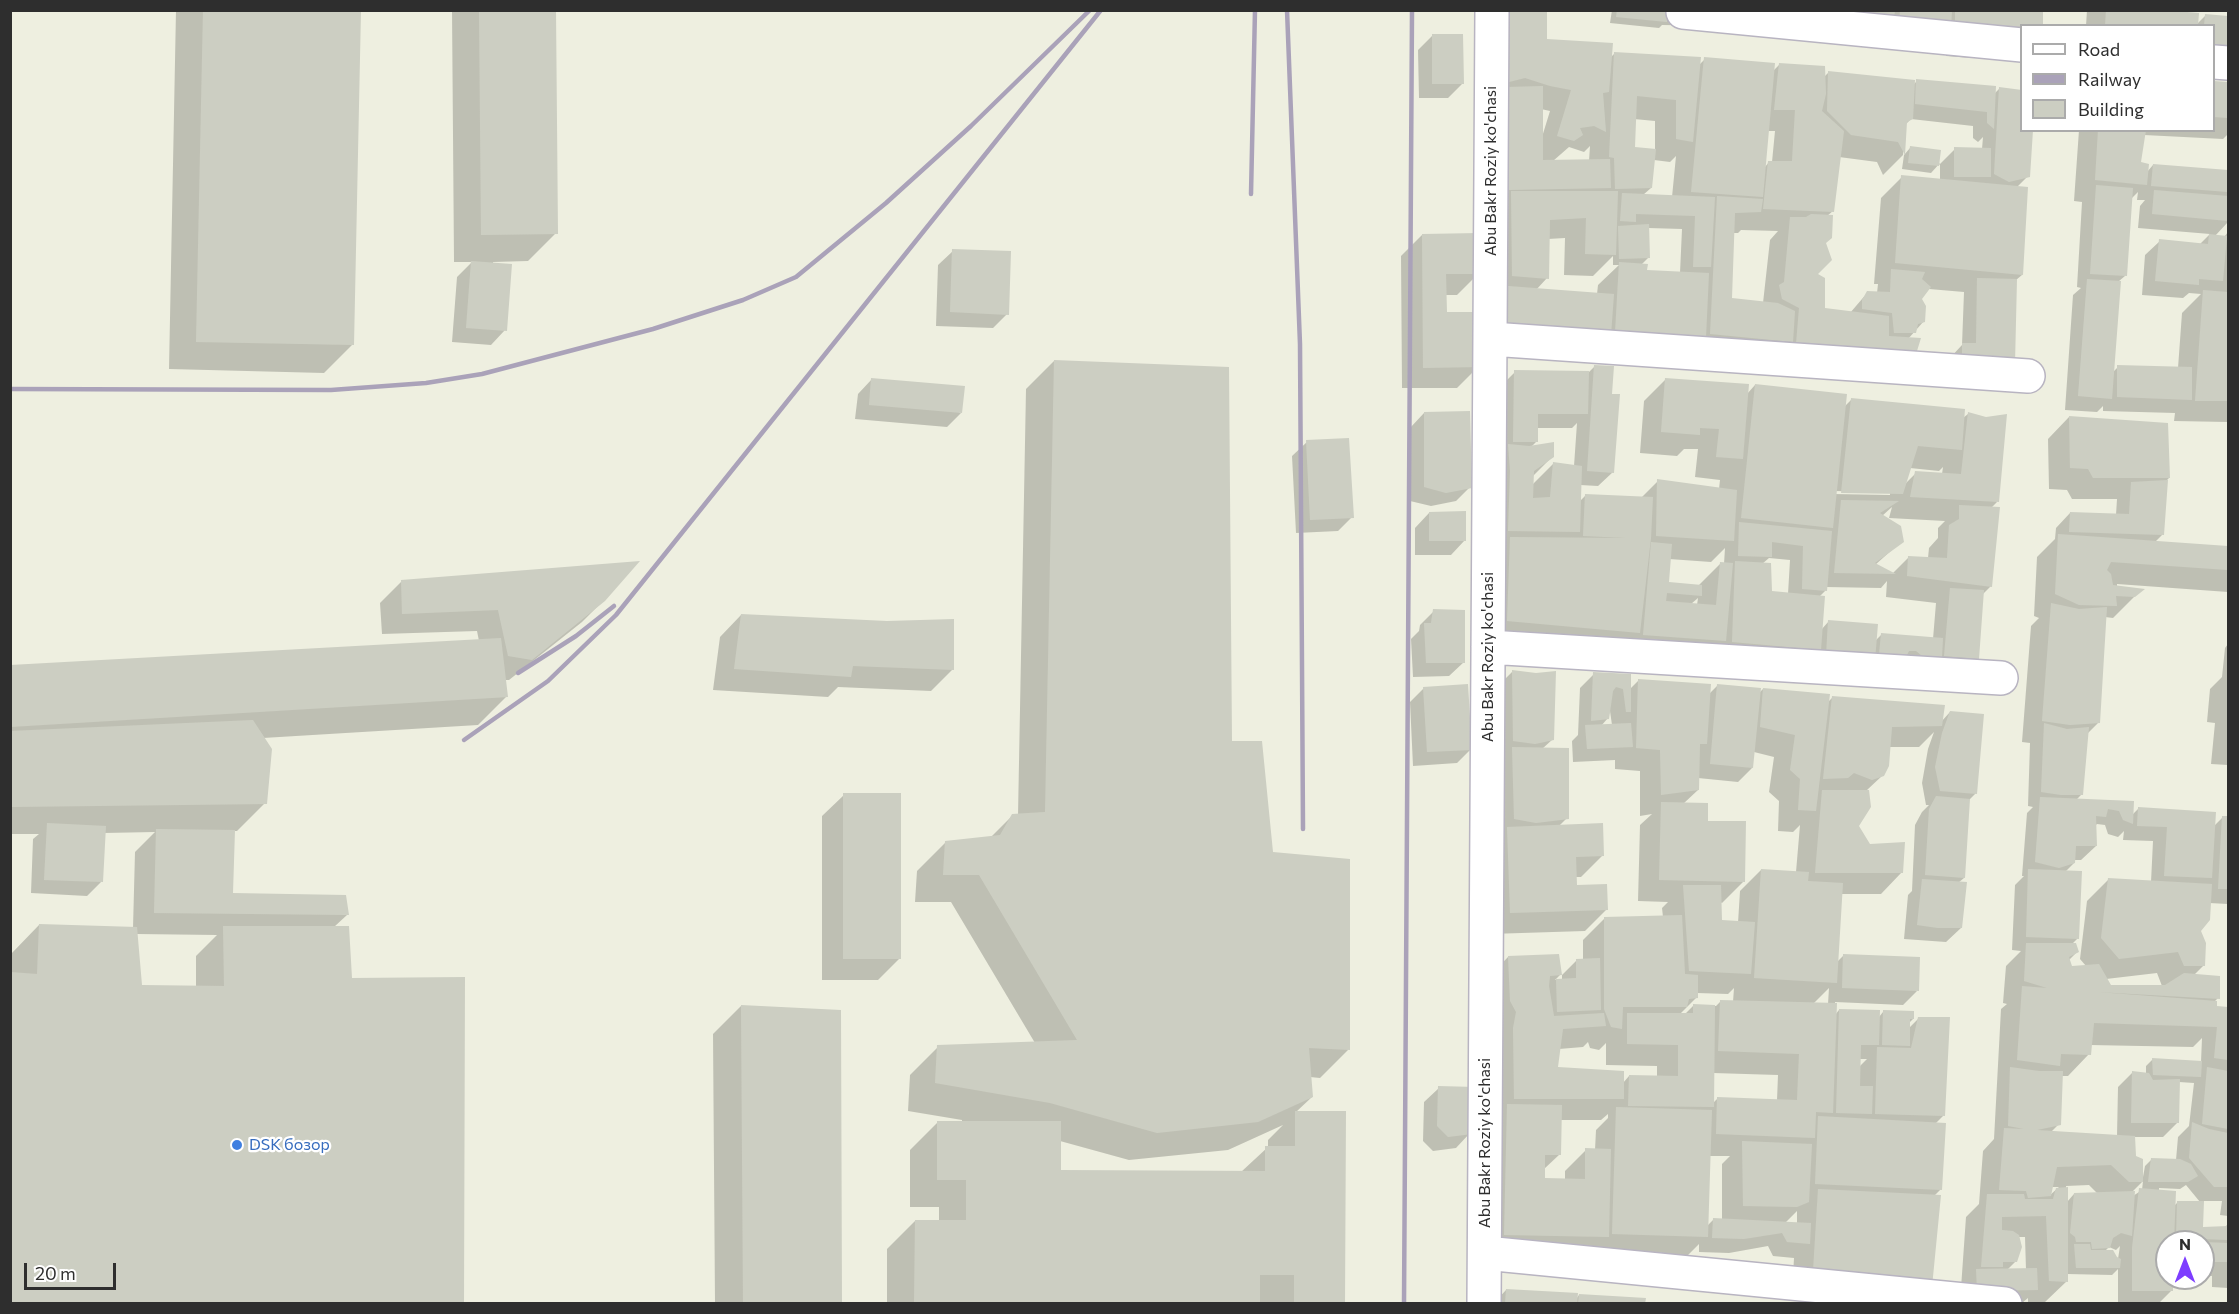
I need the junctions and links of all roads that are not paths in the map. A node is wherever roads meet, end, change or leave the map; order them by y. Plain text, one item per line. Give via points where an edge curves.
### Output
1 (1492, 10) edge
2 (1683, 12) edge
3 (1759, 14) edge
4 (2020, 45) edge
5 (1491, 339) junction
6 (2028, 376) dead end
7 (1488, 646) junction
8 (2001, 678) dead end
9 (1485, 1253) junction
10 (1484, 1304) edge
11 (2005, 1304) edge

1 - 5 street, Abu Bakr Roziy ko'chasi
2 - 3 street
3 - 4 street
5 - 6 street
5 - 7 street, Abu Bakr Roziy ko'chasi
7 - 8 street
7 - 9 street, Abu Bakr Roziy ko'chasi
9 - 10 street, Abu Bakr Roziy ko'chasi
9 - 11 street

